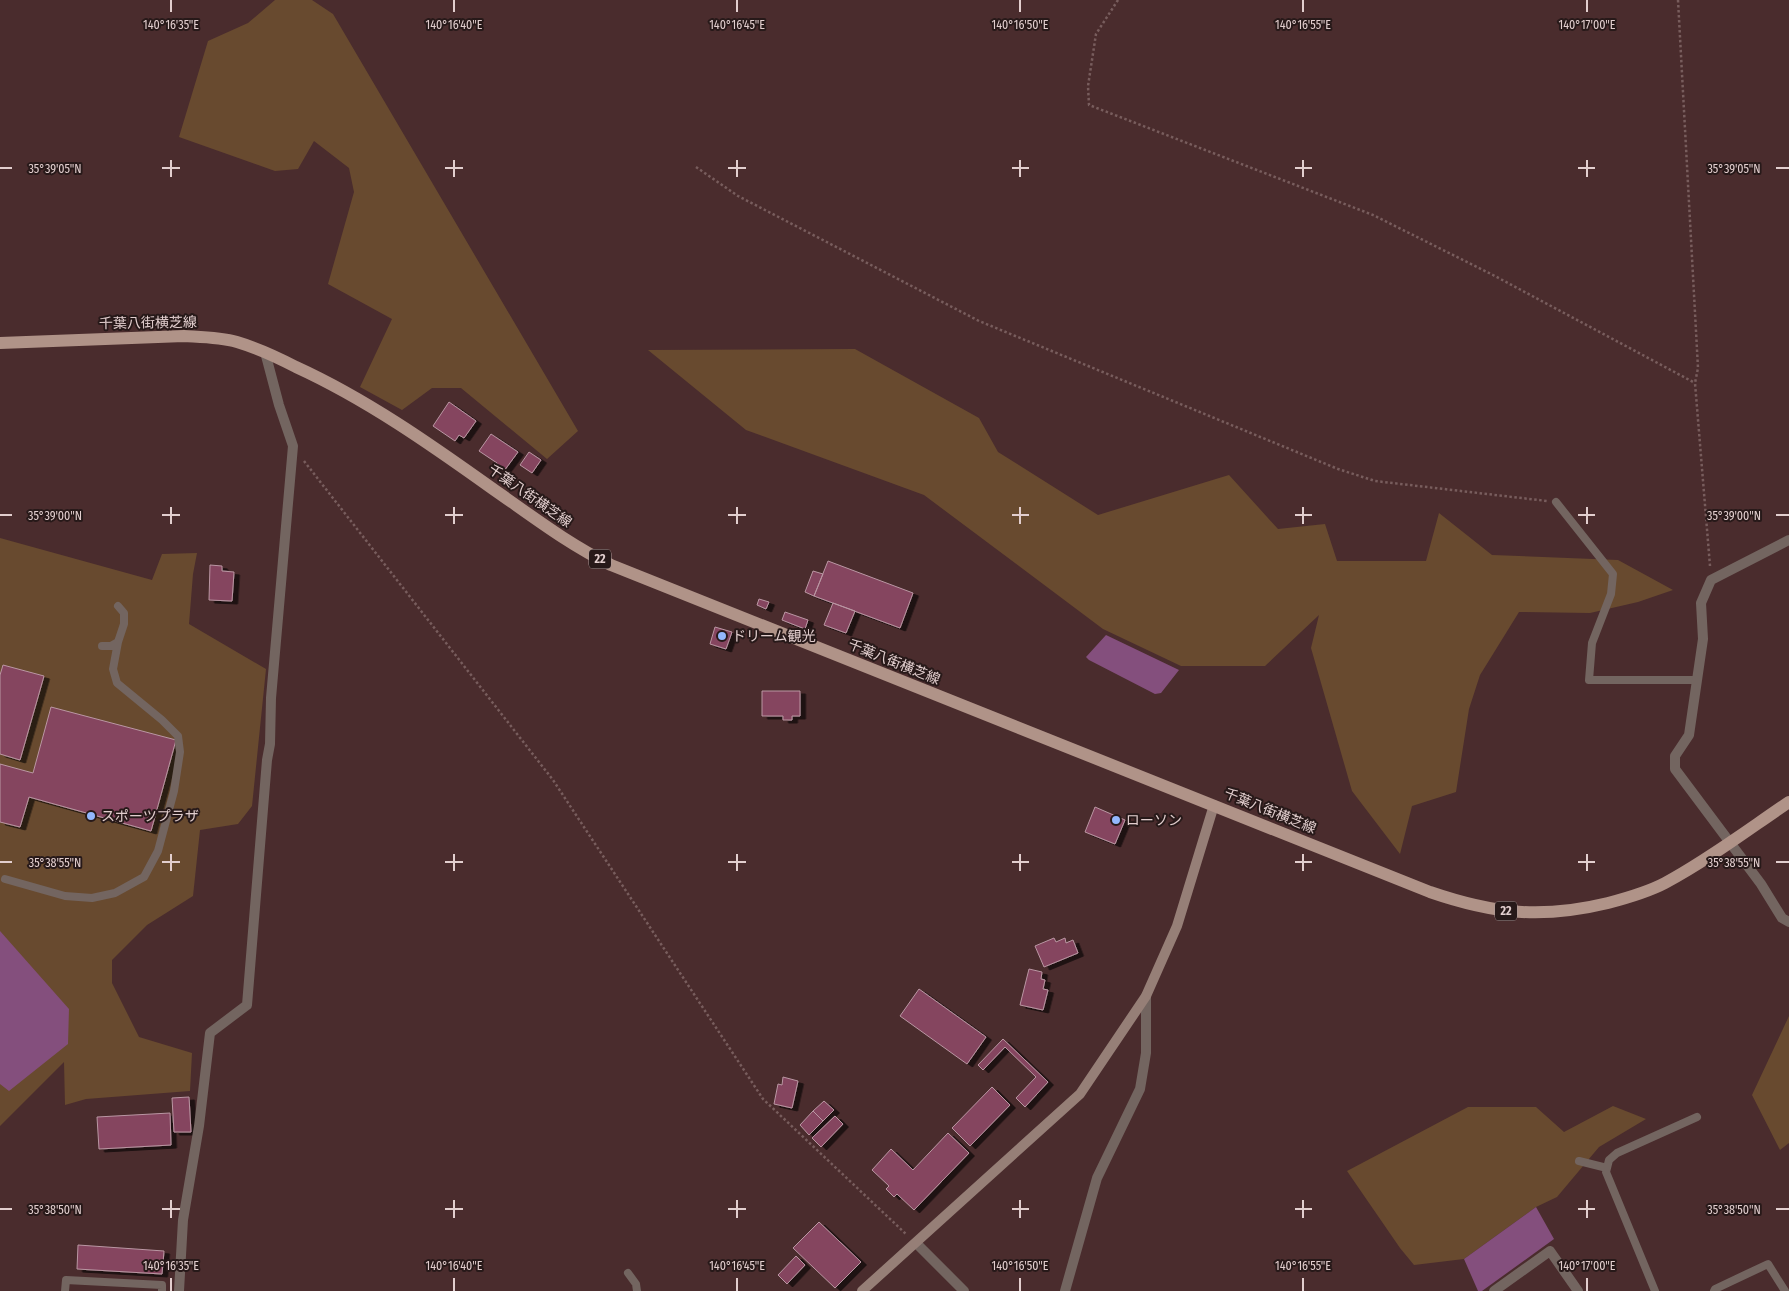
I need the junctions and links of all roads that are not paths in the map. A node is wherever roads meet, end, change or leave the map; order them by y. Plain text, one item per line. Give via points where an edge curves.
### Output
1 (0, 343) edge
2 (265, 352) junction
3 (1556, 502) road end
4 (1789, 540) edge
5 (118, 606) dead end
6 (118, 642) junction
7 (102, 646) dead end
8 (1697, 680) junction
9 (1789, 802) edge
10 (1214, 805) junction
11 (1730, 843) junction
12 (5, 879) dead end
13 (1789, 922) edge
14 (1146, 996) junction
15 (1697, 1117) dead end
16 (1579, 1161) dead end
17 (1607, 1168) junction
18 (916, 1243) junction
19 (628, 1273) dead end
20 (65, 1291) edge
21 (162, 1291) edge
22 (179, 1291) edge
23 (637, 1291) edge
24 (862, 1291) edge
25 (964, 1291) edge
26 (1065, 1291) edge
27 (1494, 1291) edge
28 (1578, 1291) edge
29 (1654, 1291) edge
30 (1714, 1291) edge
31 (1786, 1291) edge

1 - 2 main road, 千葉八街横芝線 / 22 via 184,336 236,342
2 - 10 main road, 千葉八街横芝線 / 22 via 330,382 436,449 581,550 611,565
2 - 22 street via 293,446 248,1005 210,1033 184,1220
3 - 8 lane via 1613,574 1611,594 1592,643 1589,680
4 - 8 street via 1711,580 1701,603 1703,639
5 - 6 lane via 124,613 124,624
6 - 7 lane
6 - 12 lane via 113,669 117,683 178,736 180,752 174,791 158,851 144,877 115,892 92,898 65,896
8 - 11 street via 1689,735 1675,756 1675,769
9 - 11 main road, 千葉八街横芝線 / 22
10 - 11 main road, 千葉八街横芝線 / 22 via 1463,903 1529,913 1564,912 1628,898 1664,884
10 - 14 street via 1177,926
11 - 13 street via 1782,918
14 - 18 street via 1080,1094
14 - 26 street via 1146,1053 1140,1089 1097,1178
15 - 17 lane via 1617,1152 1609,1160
16 - 17 lane
17 - 29 lane
18 - 24 street
18 - 25 street
19 - 23 lane
20 - 21 lane via 66,1280 162,1285
27 - 28 street via 1550,1251
30 - 31 lane via 1768,1264

